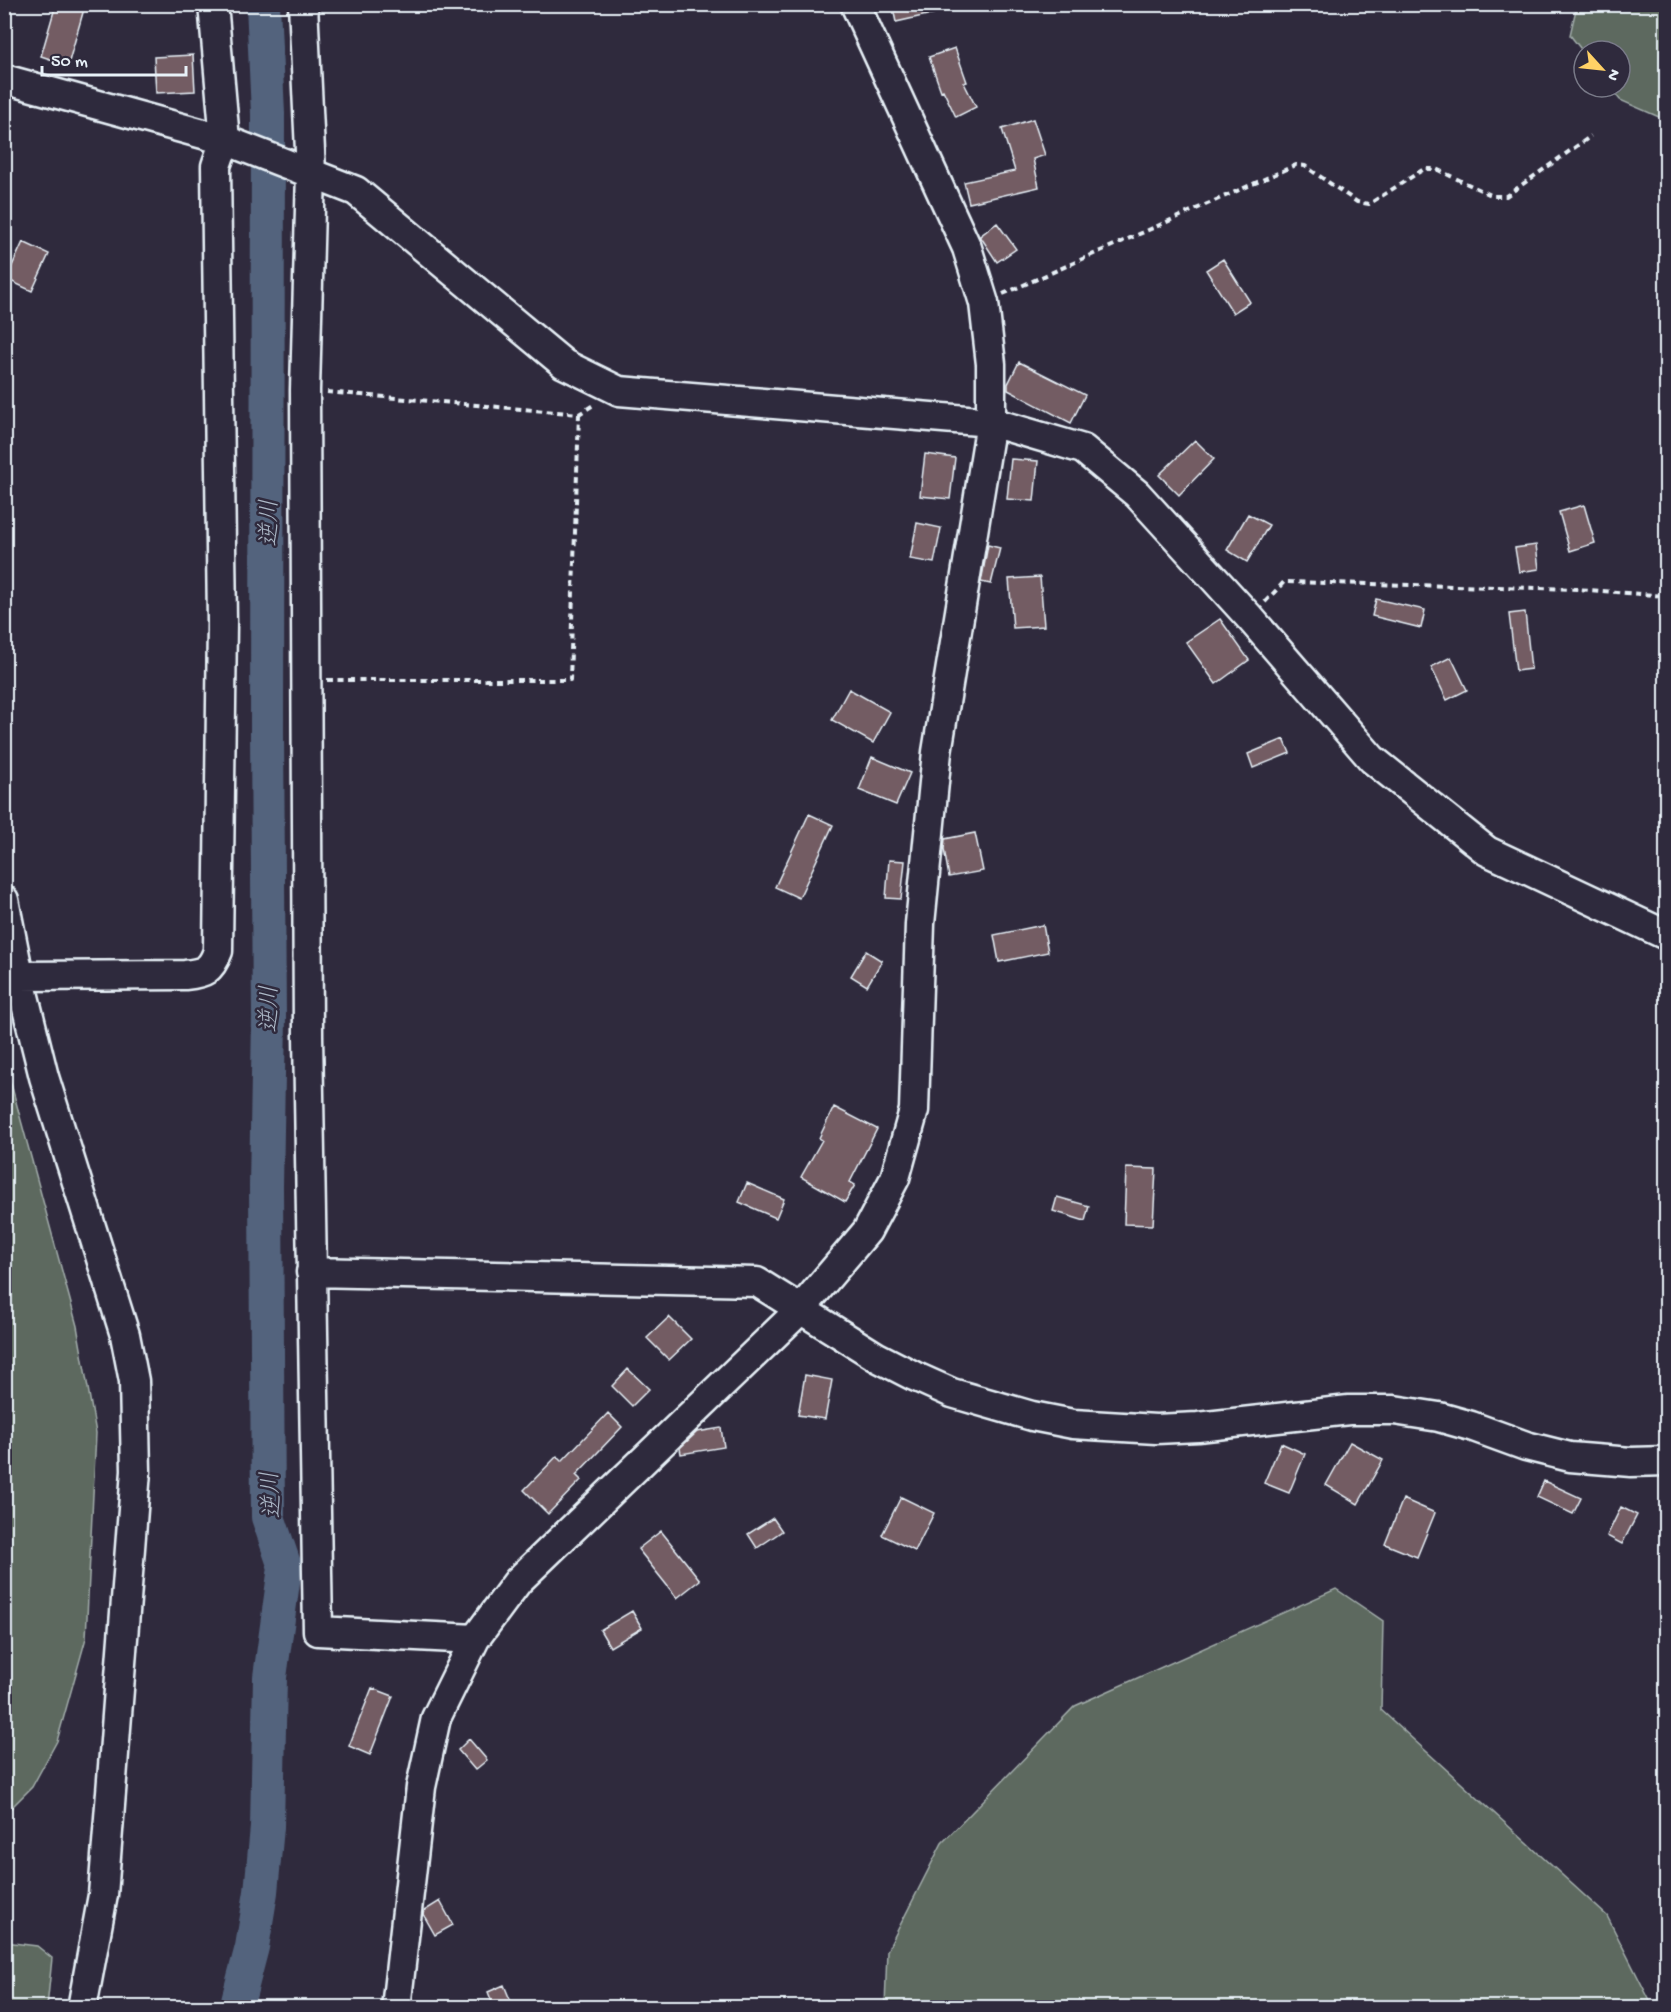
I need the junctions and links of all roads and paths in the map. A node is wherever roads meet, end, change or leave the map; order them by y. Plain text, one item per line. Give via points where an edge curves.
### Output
1 (213, 4) edge
2 (303, 4) edge
3 (855, 4) edge
4 (4, 79) edge
5 (1591, 136) dead end
6 (225, 140) junction
7 (311, 172) junction
8 (984, 303) junction
9 (306, 390) junction
10 (991, 422) junction
11 (1666, 596) edge
12 (1250, 618) junction
13 (307, 680) junction
14 (4, 900) edge
15 (1666, 935) edge
16 (19, 976) junction
17 (311, 1272) junction
18 (800, 1310) junction
19 (1666, 1461) edge
20 (475, 1639) junction
21 (82, 2007) edge
22 (396, 2007) edge

1 - 6 street
2 - 7 street
3 - 8 street via 967,248
4 - 6 street
5 - 8 path via 1506,196 1493,196 1436,169 1424,169 1369,204 1357,202 1305,166 1296,165
6 - 7 street
6 - 16 street via 216,166 222,622 218,951 213,965 200,973 185,975
7 - 9 street
7 - 10 street via 356,191 564,364 619,391
8 - 10 street via 991,364
9 - 13 street
9 - 13 path via 579,414 570,680
10 - 12 street via 1083,449 1137,494
10 - 18 street via 937,752 920,924 914,1110 895,1178 867,1231
11 - 12 path via 1284,582
12 - 15 street via 1372,759 1487,851
13 - 17 street
14 - 16 street
16 - 21 street via 44,1077 125,1335 135,1381 136,1471 103,1895
17 - 18 street via 757,1282
17 - 20 street via 318,1631
18 - 19 street via 877,1357 952,1393 1073,1424 1156,1430 1349,1410 1394,1410 1438,1417 1570,1457
18 - 20 street via 518,1581
20 - 22 street via 436,1718 421,1787

